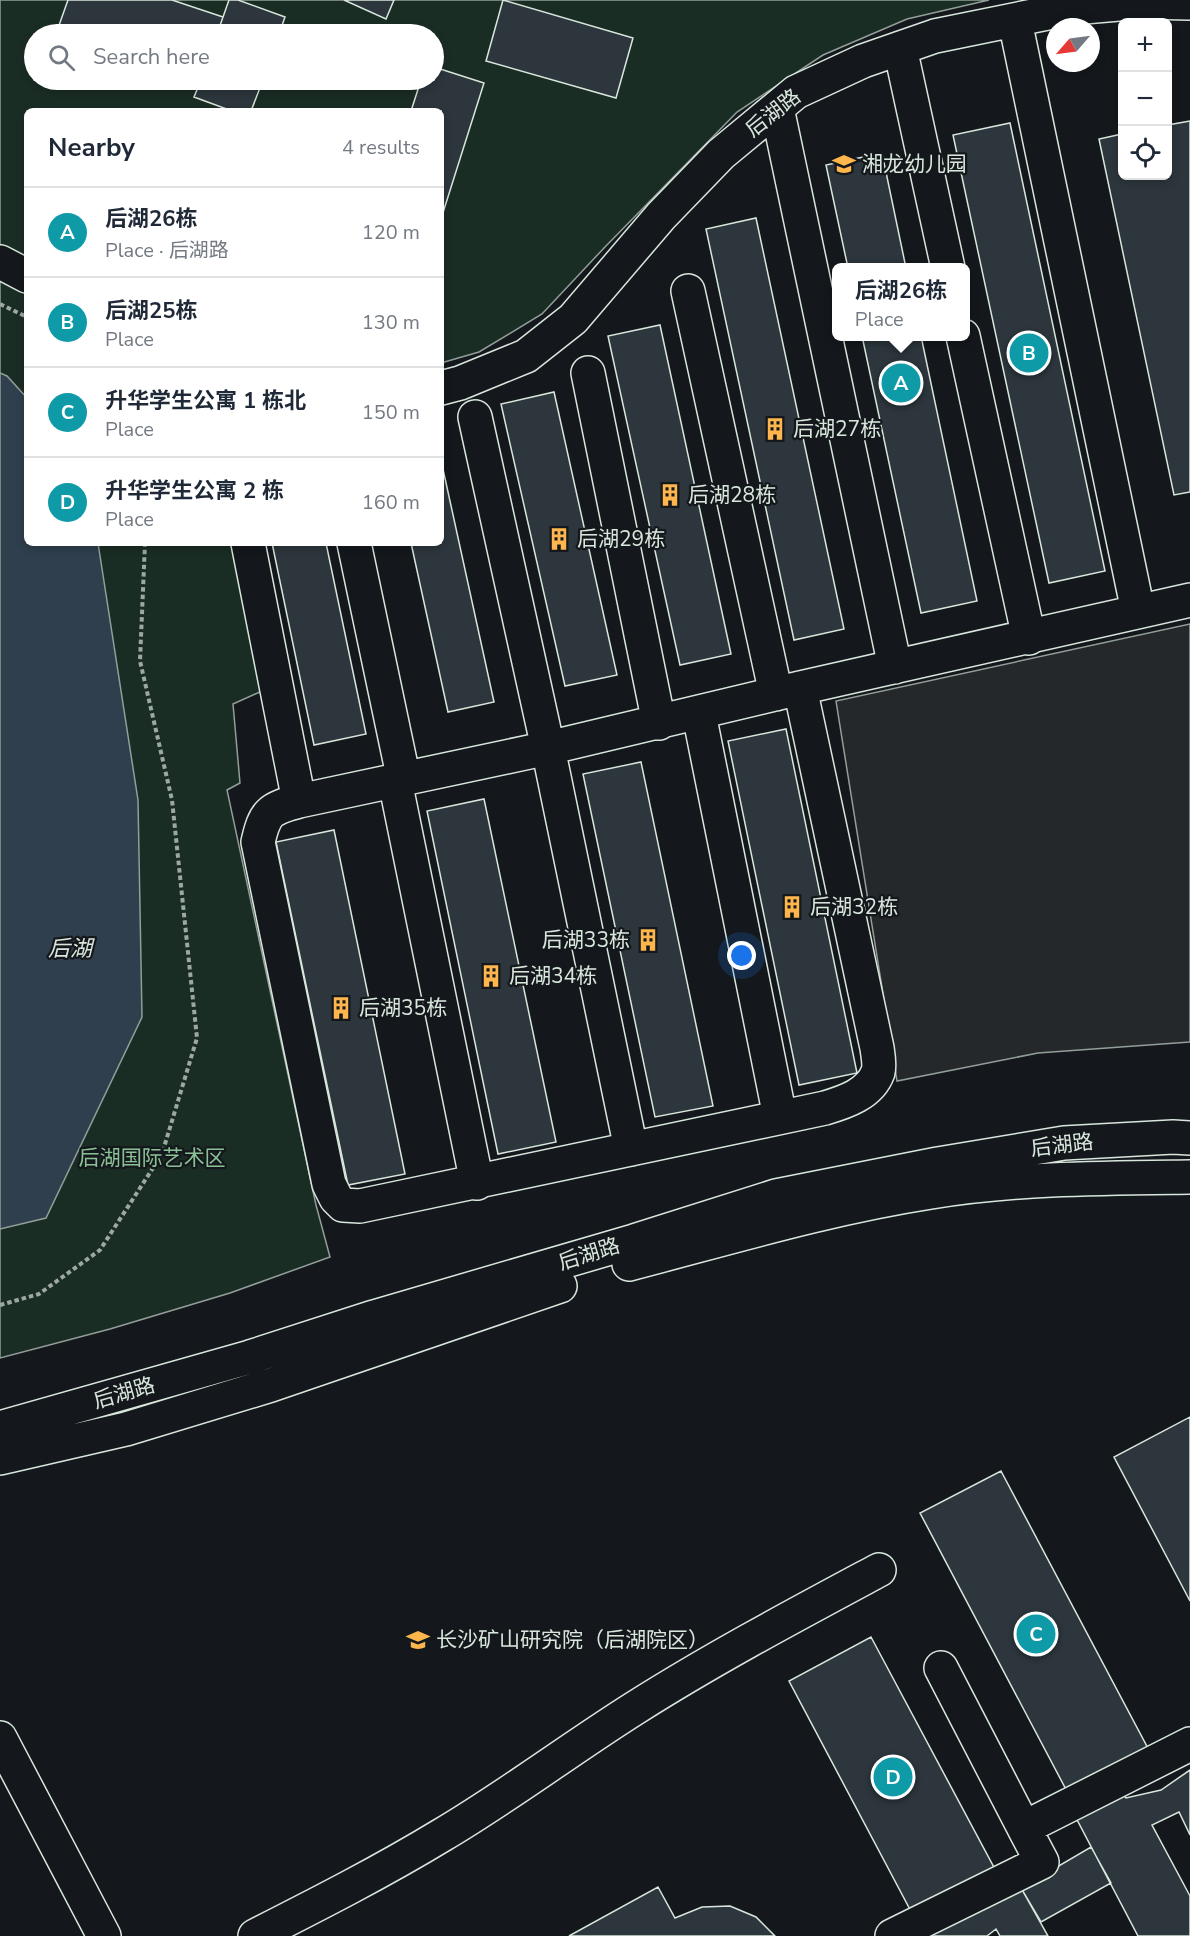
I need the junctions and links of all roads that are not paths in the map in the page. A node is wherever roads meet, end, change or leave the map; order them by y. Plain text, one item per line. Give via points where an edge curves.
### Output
1 (1170, 2) edge
2 (1015, 21) junction
3 (900, 48) junction
4 (777, 108) junction
5 (0, 262) edge
6 (947, 263) edge
7 (24, 274) edge
8 (688, 291) dead end
9 (964, 341) edge
10 (588, 374) dead end
11 (444, 387) edge
12 (475, 417) dead end
13 (249, 546) edge
14 (355, 546) edge
15 (1190, 600) edge
16 (1138, 611) junction
17 (1029, 638) junction
18 (895, 667) junction
19 (788, 691) junction
20 (699, 714) junction
21 (659, 723) junction
22 (548, 748) junction
23 (400, 780) junction
24 (299, 801) junction
25 (780, 1117) junction
26 (1190, 1138) edge
27 (631, 1149) junction
28 (1190, 1178) edge
29 (477, 1183) junction
30 (0, 1428) edge
31 (0, 1458) edge
32 (879, 1570) dead end
33 (941, 1668) dead end
34 (0, 1738) edge
35 (1190, 1744) edge
36 (1024, 1828) junction
37 (104, 1936) edge
38 (255, 1936) edge
39 (892, 1936) edge

1 - 2 street, 后湖路 via 1072,8
2 - 3 street, 后湖路 via 935,36
2 - 16 street
3 - 4 street, 后湖路 via 796,92
3 - 6 street
4 - 11 street, 后湖路 via 721,154 661,216 573,319 526,356
4 - 18 street
5 - 7 street
8 - 19 street
9 - 17 street
10 - 21 street
12 - 22 street
13 - 24 street
14 - 23 street
15 - 16 street
16 - 17 street
17 - 18 street
18 - 19 street
19 - 20 street
19 - 25 street via 877,1048 879,1070 869,1086 847,1101
20 - 21 street
20 - 25 street
21 - 22 street
22 - 23 street
22 - 27 street
23 - 24 street
23 - 29 street
24 - 29 street via 272,810 262,823 258,842 329,1184 343,1205 360,1206
25 - 27 street
26 - 30 street, 后湖路 via 1064,1143 776,1196 250,1357
27 - 29 street
28 - 31 street, 后湖路 via 995,1184 931,1191 807,1216 594,1274 260,1389 126,1429
32 - 38 street via 724,1654 442,1836
33 - 36 street
34 - 37 street
35 - 36 street
36 - 39 street via 1042,1862

